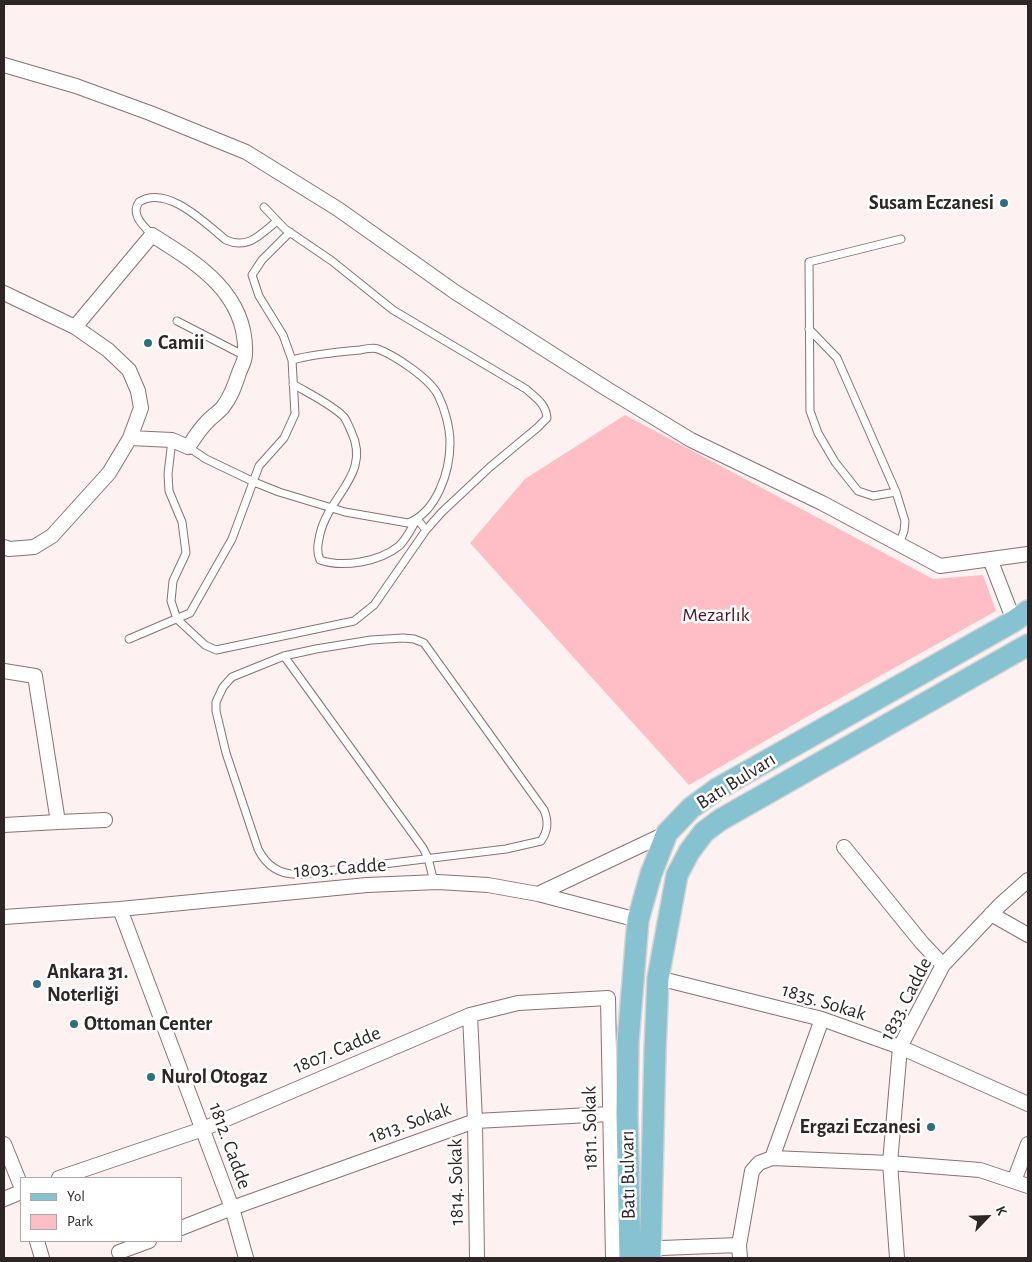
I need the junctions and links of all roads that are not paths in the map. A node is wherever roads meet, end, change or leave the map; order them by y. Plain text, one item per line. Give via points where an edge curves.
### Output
1 (4, 65) edge
2 (264, 208) dead end
3 (277, 221) junction
4 (290, 232) junction
5 (152, 235) junction
6 (901, 239) dead end
7 (4, 293) edge
8 (177, 321) dead end
9 (75, 328) junction
10 (809, 330) junction
11 (245, 356) junction
12 (292, 360) junction
13 (293, 384) junction
14 (130, 438) junction
15 (172, 440) junction
16 (188, 447) junction
17 (254, 482) junction
18 (896, 492) junction
19 (330, 507) junction
20 (417, 519) junction
21 (426, 530) junction
22 (899, 544) junction
23 (4, 547) edge
24 (1028, 554) edge
25 (990, 558) junction
26 (1021, 616) edge
27 (177, 619) junction
28 (129, 639) dead end
29 (1028, 644) edge
30 (284, 656) junction
31 (4, 671) edge
32 (105, 820) dead end
33 (58, 822) junction
34 (4, 824) edge
35 (667, 834) junction
36 (844, 847) dead end
37 (428, 858) junction
38 (1028, 880) edge
39 (434, 882) junction
40 (538, 894) junction
41 (120, 909) junction
42 (991, 914) junction
43 (4, 917) edge
44 (638, 920) junction
45 (1028, 935) edge
46 (943, 965) junction
47 (658, 978) junction
48 (608, 998) joint
49 (470, 1015) junction
50 (822, 1019) junction
51 (900, 1047) junction
52 (1028, 1104) edge
53 (610, 1114) junction
54 (475, 1121) junction
55 (203, 1129) junction
56 (4, 1144) edge
57 (1028, 1144) edge
58 (765, 1161) junction
59 (890, 1163) junction
60 (62, 1177) edge
61 (1014, 1181) junction
62 (20, 1184) edge
63 (1028, 1186) edge
64 (20, 1192) edge
65 (4, 1198) edge
66 (232, 1208) junction
67 (182, 1228) edge
68 (37, 1242) edge
69 (145, 1242) edge
70 (119, 1252) dead end
71 (740, 1252) edge
72 (639, 1256) edge
73 (42, 1258) edge
74 (246, 1258) edge
75 (477, 1258) edge
76 (897, 1258) edge

1 - 22 street via 76,86 246,152 338,208 455,292 606,389 691,440 822,502
2 - 3 lane
3 - 4 lane
3 - 5 lane via 250,242 232,243 179,204 165,198 153,198 139,202 135,210 137,218
4 - 12 lane via 262,260 252,276 283,335
4 - 21 lane via 393,310 526,389 546,412 547,418 537,428 490,467
5 - 9 street
5 - 11 street via 188,257 229,297 239,318
6 - 10 lane via 809,262
7 - 9 street
8 - 11 lane
9 - 14 street via 108,350 129,370 141,408
10 - 18 lane via 836,358
10 - 18 lane via 810,411 818,433 835,462 858,490 873,496
11 - 16 street via 235,386 223,407
12 - 13 lane
12 - 20 lane via 377,348 424,377 438,394 445,412 450,443 444,480 430,508
13 - 17 lane via 295,414 284,438 258,466
13 - 19 lane via 345,418 355,438 357,458 354,474
14 - 15 street
14 - 23 street via 108,473 52,536 34,547
15 - 16 street
15 - 27 lane via 169,491 182,522 186,552 173,581 171,601
16 - 17 lane
17 - 19 lane
17 - 27 lane via 232,539 204,590 190,613
18 - 22 lane via 904,521
19 - 20 lane via 408,523
19 - 20 lane via 316,550 320,560 332,564 378,557 400,545
20 - 21 lane
21 - 27 lane via 374,605 354,621 216,650
22 - 25 street via 940,566
24 - 25 street
25 - 26 street
26 - 35 main road, Batı Bulvarı via 717,789 691,808
27 - 28 lane
29 - 47 main road, Batı Bulvarı via 704,832 677,875
30 - 37 lane via 424,848
30 - 37 lane via 232,677 216,702 226,753 266,862 278,871 294,875
30 - 37 lane via 371,640 408,638 424,643 547,816 547,830 541,841 506,849
31 - 33 street via 35,676
32 - 33 street
33 - 34 street
35 - 40 street
35 - 44 main road, Batı Bulvarı
36 - 46 street
37 - 39 lane
38 - 42 street, 1833. Cadde
39 - 40 street, 1803. Cadde via 488,885
39 - 41 street, 1803. Cadde via 367,885
40 - 44 street, 1803. Cadde
41 - 43 street, 1803. Cadde
41 - 55 street, 1812. Cadde
42 - 45 street
42 - 46 street, 1833. Cadde
44 - 72 main road, Batı Bulvarı via 628,1042 628,1190
46 - 51 street, 1833. Cadde
47 - 50 street, 1835. Sokak
47 - 72 main road, Batı Bulvarı via 652,1207
48 - 49 street, 1807. Cadde via 518,1003
48 - 53 street, 1811. Sokak
49 - 54 street, 1814. Sokak
49 - 55 street, 1807. Cadde
50 - 51 street, 1835. Sokak
50 - 58 street
51 - 52 street, 1835. Sokak
51 - 59 street, 1833. Cadde
53 - 54 street, 1813. Sokak
53 - 72 street, 1811. Sokak
54 - 66 street, 1813. Sokak
54 - 75 street, 1814. Sokak
55 - 60 street, 1807. Cadde
55 - 66 street, 1812. Cadde
56 - 62 street
57 - 61 street
58 - 59 street
58 - 71 street via 752,1171
59 - 61 street via 980,1170
59 - 76 street, 1833. Cadde
61 - 63 street
64 - 65 street
66 - 67 street, 1813. Sokak
66 - 74 street, 1812. Cadde
68 - 73 street
69 - 70 street
71 - 72 street

